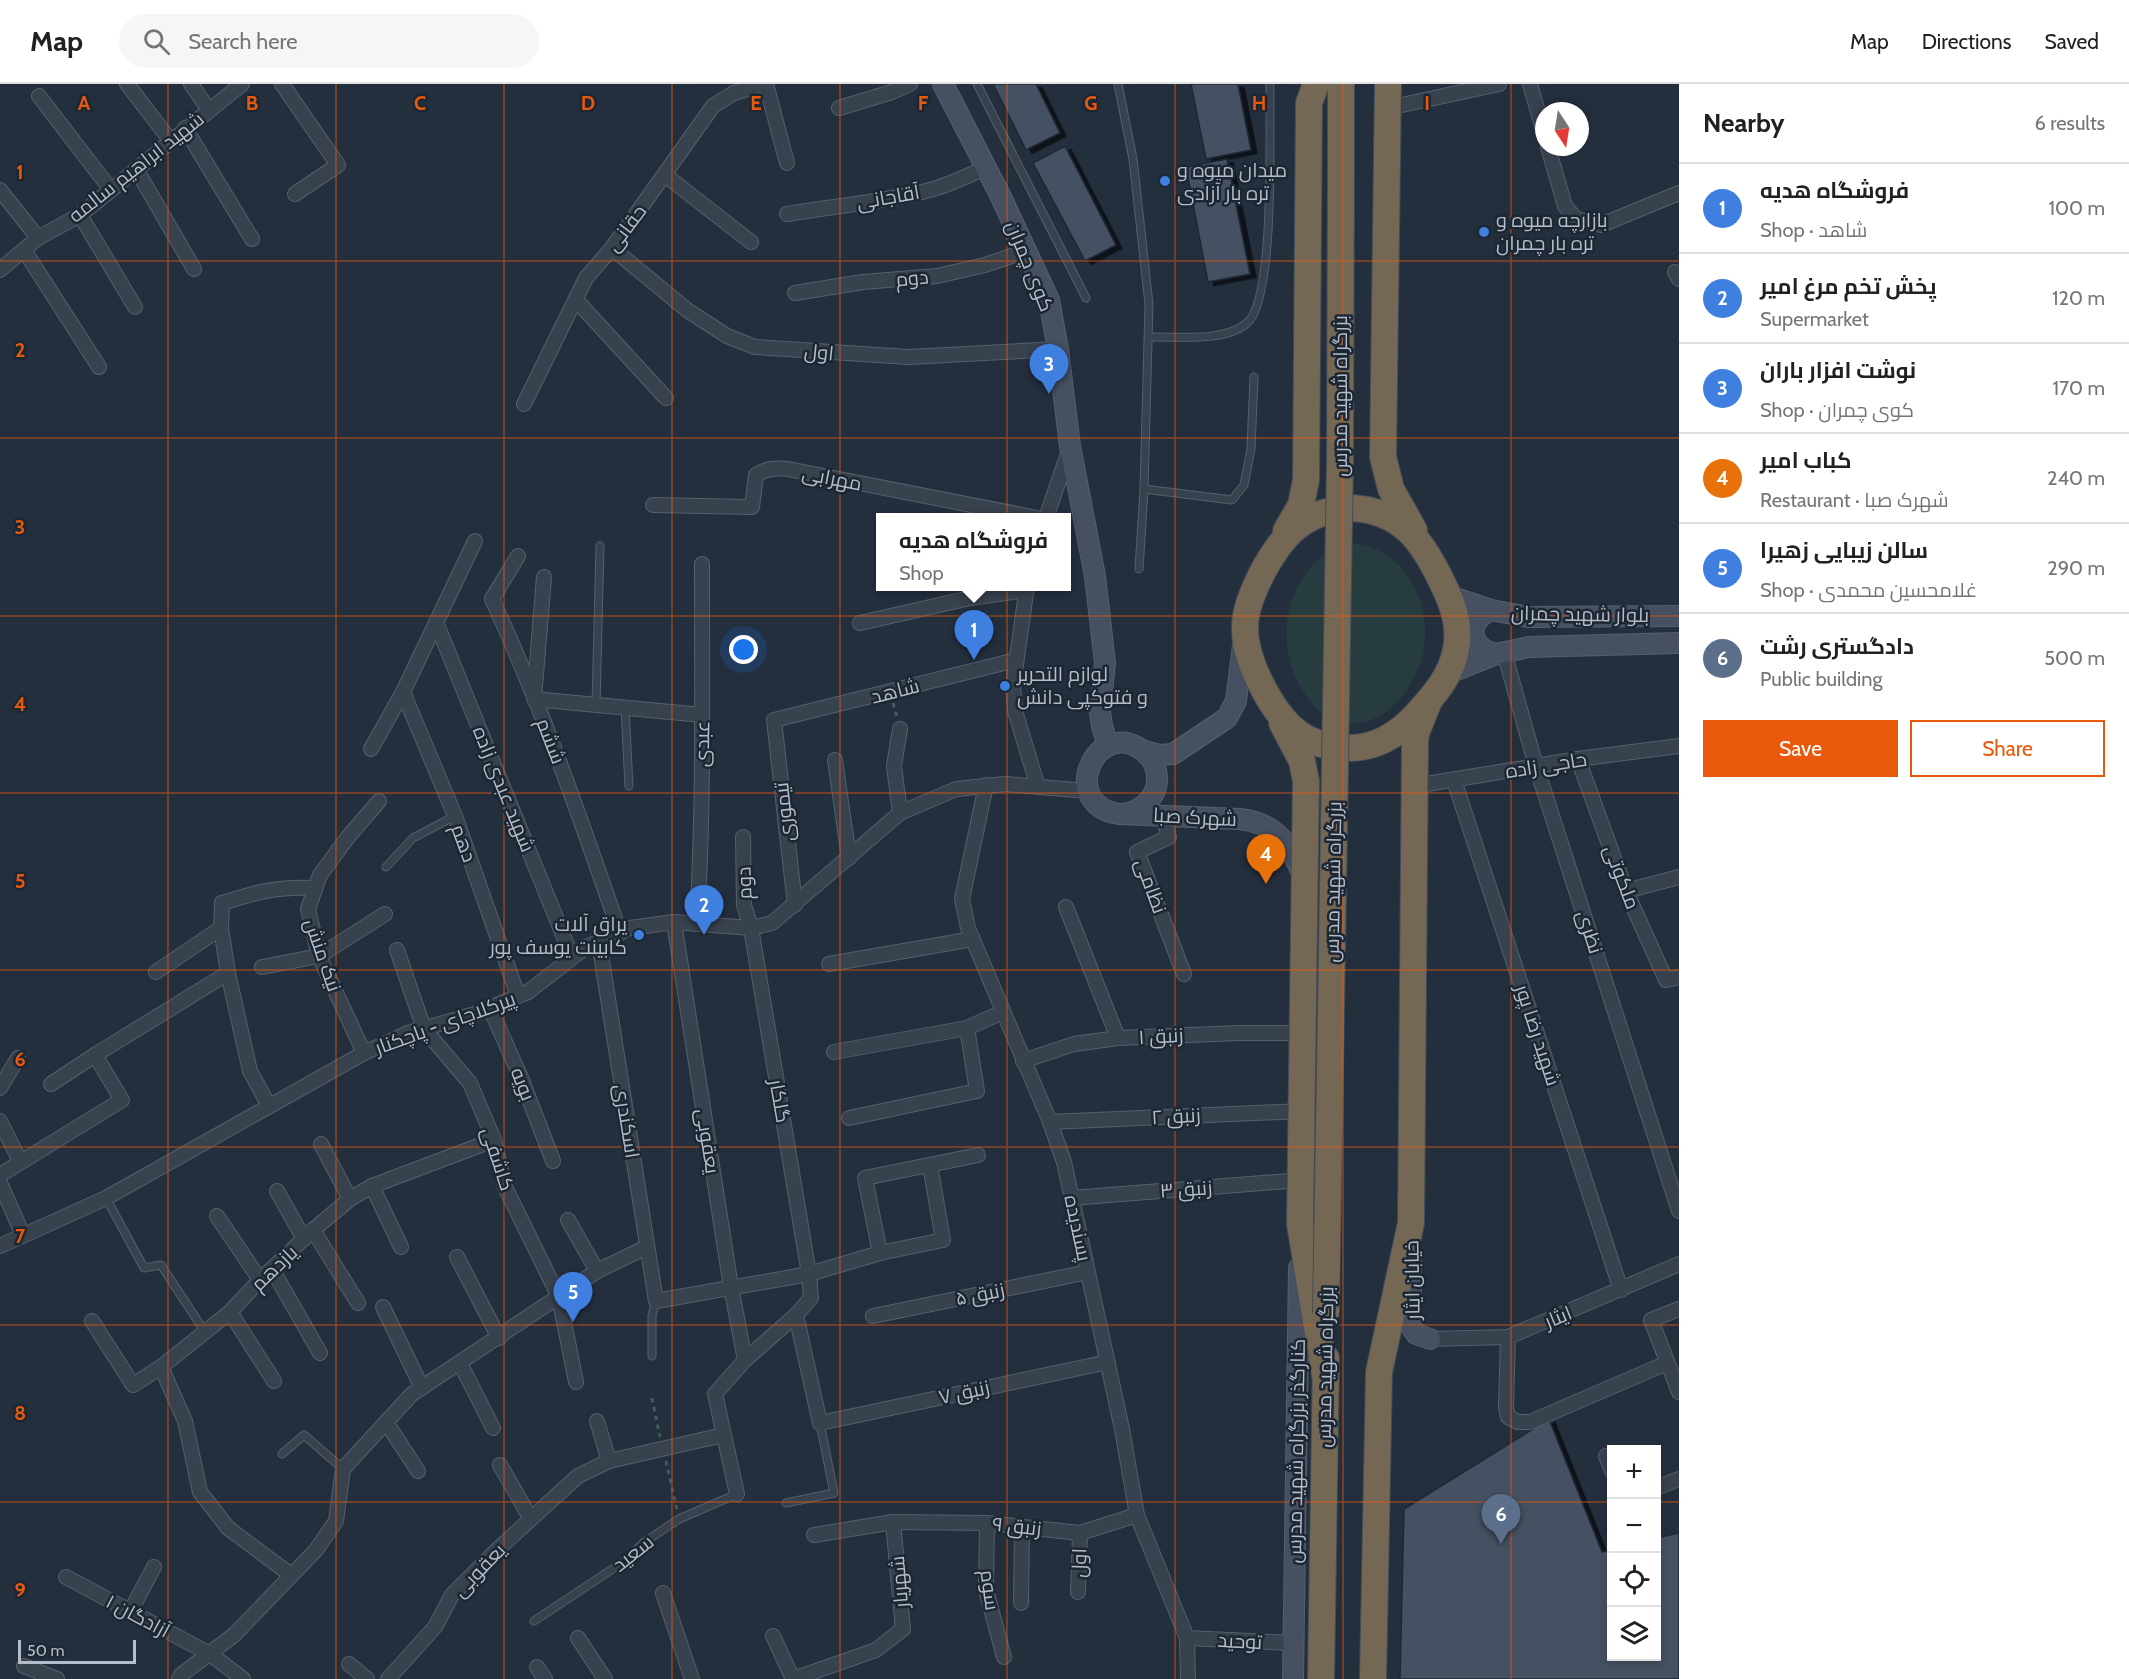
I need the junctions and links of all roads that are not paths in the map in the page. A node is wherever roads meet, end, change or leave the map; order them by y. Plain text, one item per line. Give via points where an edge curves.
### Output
1 (127, 84) edge
2 (190, 84) edge
3 (242, 84) edge
4 (282, 84) edge
5 (764, 84) edge
6 (910, 84) edge
7 (943, 84) edge
8 (977, 84) edge
9 (1118, 84) edge
10 (1270, 84) edge
11 (1316, 84) edge
12 (1341, 84) edge
13 (1499, 84) edge
14 (1530, 84) edge
15 (39, 96) dead end
16 (1388, 96) edge
17 (1535, 102) edge
18 (839, 108) dead end
19 (209, 110) junction
20 (185, 128) junction
21 (170, 140) junction
22 (1551, 156) edge
23 (787, 163) dead end
24 (986, 168) junction
25 (136, 169) junction
26 (665, 175) junction
27 (0, 190) edge
28 (111, 190) junction
29 (295, 194) dead end
30 (1679, 194) edge
31 (787, 214) dead end
32 (80, 215) junction
33 (38, 238) junction
34 (252, 239) dead end
35 (751, 242) dead end
36 (612, 248) junction
37 (24, 250) junction
38 (1026, 251) junction
39 (194, 269) dead end
40 (0, 270) edge
41 (795, 294) dead end
42 (1086, 298) dead end
43 (576, 300) junction
44 (135, 307) dead end
45 (1149, 337) junction
46 (1058, 349) junction
47 (99, 368) dead end
48 (1254, 377) dead end
49 (666, 398) dead end
50 (524, 404) dead end
51 (1070, 446) junction
52 (1144, 489) junction
53 (653, 505) dead end
54 (1012, 513) edge
55 (1048, 513) edge
56 (475, 541) dead end
57 (600, 546) dead end
58 (1426, 551) junction
59 (1272, 554) junction
60 (518, 556) dead end
61 (702, 564) dead end
62 (1139, 569) dead end
63 (544, 577) dead end
64 (1010, 591) edge
65 (1027, 591) edge
66 (1449, 596) junction
67 (1491, 610) junction
68 (1679, 616) edge
69 (436, 622) junction
70 (860, 623) dead end
71 (1245, 627) junction
72 (1679, 643) edge
73 (1500, 653) junction
74 (1016, 660) junction
75 (1449, 673) junction
76 (403, 692) junction
77 (534, 699) junction
78 (1428, 701) junction
79 (596, 705) junction
80 (625, 708) junction
81 (1275, 711) junction
82 (702, 715) junction
83 (774, 720) joint
84 (900, 729) road end
85 (1108, 746) junction
86 (1679, 746) edge
87 (370, 749) dead end
88 (1144, 751) junction
89 (1578, 759) junction
90 (835, 760) dead end
91 (1536, 766) junction
92 (1454, 780) junction
93 (986, 785) junction
94 (629, 786) dead end
95 (1414, 786) junction
96 (1038, 787) junction
97 (1088, 790) junction
98 (379, 801) dead end
99 (900, 813) junction
100 (1123, 814) junction
101 (1163, 815) junction
102 (454, 816) junction
103 (744, 837) dead end
104 (849, 858) junction
105 (386, 867) dead end
106 (1679, 877) edge
107 (1305, 883) junction
108 (315, 888) junction
109 (1626, 891) junction
110 (795, 905) junction
111 (1066, 906) dead end
112 (385, 914) dead end
113 (674, 922) junction
114 (697, 924) junction
115 (221, 928) junction
116 (751, 928) junction
117 (620, 933) junction
118 (973, 939) junction
119 (599, 942) junction
120 (397, 950) dead end
121 (320, 956) junction
122 (572, 957) junction
123 (829, 964) dead end
124 (262, 967) dead end
125 (156, 972) dead end
126 (228, 973) junction
127 (1184, 974) dead end
128 (1679, 977) edge
129 (518, 996) junction
130 (490, 1008) junction
131 (1003, 1012) junction
132 (967, 1028) junction
133 (423, 1029) junction
134 (1303, 1033) junction
135 (1118, 1038) junction
136 (834, 1052) dead end
137 (364, 1053) junction
138 (95, 1055) junction
139 (18, 1058) dead end
140 (1023, 1061) junction
141 (51, 1084) dead end
142 (0, 1088) edge
143 (269, 1106) junction
144 (1302, 1111) junction
145 (849, 1118) dead end
146 (0, 1121) edge
147 (1050, 1122) junction
148 (494, 1140) junction
149 (321, 1144) dead end
150 (978, 1155) dead end
151 (20, 1161) junction
152 (553, 1161) dead end
153 (930, 1165) junction
154 (0, 1175) edge
155 (1301, 1180) junction
156 (0, 1183) edge
157 (372, 1186) junction
158 (277, 1191) dead end
159 (106, 1198) junction
160 (1071, 1198) junction
161 (350, 1199) junction
162 (1678, 1208) edge
163 (217, 1216) dead end
164 (568, 1220) dead end
165 (1411, 1223) junction
166 (1300, 1224) junction
167 (309, 1234) junction
168 (23, 1235) junction
169 (0, 1246) edge
170 (401, 1247) dead end
171 (647, 1247) junction
172 (880, 1254) junction
173 (457, 1257) dead end
174 (1679, 1264) edge
175 (272, 1269) junction
176 (597, 1271) junction
177 (1088, 1272) junction
178 (809, 1274) junction
179 (260, 1280) junction
180 (731, 1287) junction
181 (1621, 1290) junction
182 (560, 1297) junction
183 (656, 1301) junction
184 (358, 1303) dead end
185 (383, 1306) dead end
186 (1679, 1309) edge
187 (230, 1312) junction
188 (796, 1315) junction
189 (873, 1316) dead end
190 (92, 1321) dead end
191 (205, 1332) junction
192 (1508, 1337) junction
193 (499, 1338) junction
194 (1430, 1340) junction
195 (320, 1353) dead end
196 (652, 1356) dead end
197 (745, 1360) junction
198 (1108, 1362) junction
199 (460, 1363) junction
200 (1667, 1363) junction
201 (1380, 1365) junction
202 (161, 1367) junction
203 (1325, 1375) junction
204 (274, 1381) dead end
205 (576, 1382) dead end
206 (422, 1388) junction
207 (1679, 1392) edge
208 (597, 1421) dead end
209 (386, 1422) junction
210 (820, 1423) junction
211 (492, 1428) dead end
212 (723, 1435) junction
213 (282, 1454) dead end
214 (1606, 1456) dead end
215 (1607, 1459) edge
216 (609, 1461) junction
217 (500, 1465) dead end
218 (343, 1469) junction
219 (418, 1471) dead end
220 (1679, 1479) edge
221 (1661, 1486) edge
222 (737, 1494) joint
223 (786, 1503) dead end
224 (1137, 1515) junction
225 (531, 1519) junction
226 (894, 1522) junction
227 (987, 1523) junction
228 (1022, 1527) junction
229 (1080, 1533) junction
230 (814, 1535) dead end
231 (154, 1567) dead end
232 (291, 1575) junction
233 (66, 1577) dead end
234 (1078, 1592) dead end
235 (663, 1593) dead end
236 (1322, 1602) junction
237 (1021, 1603) dead end
238 (130, 1612) junction
239 (534, 1621) dead end
240 (773, 1636) dead end
241 (578, 1638) dead end
242 (1187, 1638) junction
243 (1293, 1644) junction
244 (210, 1654) junction
245 (1004, 1657) dead end
246 (349, 1664) dead end
247 (24, 1666) dead end
248 (57, 1679) edge
249 (179, 1679) edge
250 (243, 1679) edge
251 (368, 1679) edge
252 (388, 1679) edge
253 (605, 1679) edge
254 (692, 1679) edge
255 (793, 1679) edge
256 (1188, 1679) edge
257 (1293, 1679) edge
258 (1316, 1679) edge
259 (1321, 1679) edge
260 (1373, 1679) edge

1 - 21 street
2 - 19 street
3 - 19 street, شهید ابراهیم سالمه
4 - 29 street via 338,165
5 - 23 street
5 - 26 street, حقانی via 734,93 713,106
6 - 18 street
7 - 24 main road, کوی چمران
8 - 42 lane
9 - 45 lane via 1133,159 1146,270
10 - 45 lane via 1268,234 1259,300 1248,323 1223,336
11 - 59 highway via 1309,103 1305,489 1301,505
12 - 203 highway, بزرگراه شهید مدرس, bridge via 1340,449
13 - 16 street
14 - 17 street
15 - 28 street
16 - 58 highway via 1383,461 1394,495
19 - 20 street, شهید ابراهیم سالمه
20 - 21 street, شهید ابراهیم سالمه
20 - 34 street
21 - 25 street, شهید ابراهیم سالمه
22 - 30 street via 1565,206 1576,219 1601,225
24 - 31 street, آقاجانی via 933,189
24 - 38 main road, کوی چمران
25 - 28 street, شهید ابراهیم سالمه
25 - 39 street
26 - 35 street
26 - 36 street, حقانی
27 - 33 street
28 - 32 street, شهید ابراهیم سالمه
32 - 33 street, شهید ابراهیم سالمه
32 - 44 street
33 - 37 street, شهید ابراهیم سالمه
36 - 43 street, حقانی via 586,278
36 - 46 street, اول via 687,310 727,336 755,347 909,357
37 - 40 street, شهید ابراهیم سالمه
37 - 47 street
38 - 41 street, دوم via 937,276 862,282
38 - 46 main road, کوی چمران via 1049,300
43 - 49 street
43 - 50 street, حقانی
45 - 52 lane
46 - 51 main road, کوی چمران
48 - 52 lane via 1251,449 1244,484 1232,500
51 - 55 street
51 - 85 main road, کوی چمران via 1095,576 1105,663 1100,713
52 - 62 lane
53 - 54 street, مهرابی via 752,507 756,475 775,468
56 - 69 street
57 - 79 lane
58 - 59 highway via 1411,532 1392,518 1352,508 1322,512 1306,520
58 - 66 highway
59 - 71 highway via 1249,602
60 - 77 street, ششم via 492,599
61 - 82 street, عبدی
63 - 77 street
64 - 70 street
65 - 74 street
66 - 67 main road, بلوار شهید چمران
66 - 75 highway via 1458,635
67 - 68 main road, بلوار شهید چمران via 1546,618
67 - 73 main road via 1474,624 1473,635 1485,652
69 - 76 street
69 - 122 street, شهید عبدی زاده
71 - 81 highway, بزرگراه شهید مدرس via 1250,659
71 - 88 main road via 1236,701 1227,718 1173,754
72 - 73 main road, بلوار شهید چمران via 1547,645
73 - 75 main road, بلوار شهید چمران
73 - 91 street, نظری
74 - 83 street, شاهد
74 - 96 street via 1015,711
75 - 78 highway
76 - 87 street
76 - 102 street, دهم
77 - 79 street
77 - 117 street, ششم
78 - 81 highway via 1396,734 1354,748 1316,742 1293,730
78 - 95 highway via 1415,740
79 - 80 street
80 - 82 street
80 - 94 lane
81 - 107 highway, بزرگراه شهید مدرس via 1305,773
82 - 114 street, عبدی
83 - 110 street, تیموری
84 - 99 street via 894,766
85 - 88 main road via 1126,743
85 - 97 main road via 1089,764
86 - 89 street, حاجی زاده
88 - 100 main road via 1155,766 1156,788 1144,806
89 - 91 street, حاجی زاده
89 - 109 street, ملکوتی
90 - 104 street
91 - 92 street, حاجی زاده
91 - 162 street, نظری
92 - 95 street, حاجی زاده
92 - 181 street, شهید رضا پور
93 - 96 street, پیرکلاچای - پاچکنار
93 - 99 street, پیرکلاچای - پاچکنار via 956,789
93 - 118 street, پسندیده via 962,899
95 - 165 highway
96 - 97 street, پیرکلاچای - پاچکنار
97 - 100 main road via 1102,808
98 - 108 street, نیک منش via 320,875
99 - 104 street, پیرکلاچای - پاچکنار
100 - 101 main road, شهرک صبا
101 - 107 main road, شهرک صبا via 1240,819 1266,826 1286,843
101 - 127 street, نظامی via 1169,837 1137,852
102 - 105 lane via 413,838
102 - 129 street, دهم
103 - 116 street, دوم via 744,906
104 - 110 street, پیرکلاچای - پاچکنار
106 - 109 street
107 - 134 highway, بزرگراه شهید مدرس
108 - 115 street via 269,889 222,903
108 - 121 street, نیک منش via 308,909
109 - 128 street, ملکوتی via 1666,980
110 - 116 street, پیرکلاچای - پاچکنار via 772,923
111 - 135 street
112 - 121 street
113 - 114 street, پیرکلاچای - پاچکنار
113 - 117 street, پیرکلاچای - پاچکنار
113 - 180 street, یعقوبی
114 - 116 street, پیرکلاچای - پاچکنار
115 - 125 street
115 - 126 street
116 - 178 street, گلکار
117 - 119 street, پیرکلاچای - پاچکنار
118 - 123 street
118 - 131 street, پسندیده
119 - 122 street, پیرکلاچای - پاچکنار
119 - 171 street, اسکندری
120 - 133 street
121 - 124 street
121 - 137 street, نیک منش
122 - 129 street, پیرکلاچای - پاچکنار
126 - 138 street
126 - 143 street via 250,1071
129 - 130 street, پیرکلاچای - پاچکنار
130 - 133 street, پیرکلاچای - پاچکنار
130 - 152 street, بویه
131 - 132 street
131 - 140 street, پسندیده
132 - 136 street
132 - 145 street via 977,1091
133 - 137 street, پیرکلاچای - پاچکنار
133 - 148 street, کاشفی via 470,1083
134 - 135 street, زنبق ۱
134 - 144 highway, بزرگراه شهید مدرس
135 - 140 street, زنبق ۱ via 1074,1044
137 - 143 street, پیرکلاچای - پاچکنار
138 - 141 street
138 - 151 street via 122,1100
139 - 142 street
140 - 147 street, پسندیده
143 - 159 street, پیرکلاچای - پاچکنار
144 - 147 street, زنبق ۲
144 - 155 highway, بزرگراه شهید مدرس
146 - 151 street
147 - 160 street, پسندیده
148 - 157 street, یازدهم
148 - 182 street, کاشفی via 505,1187
149 - 161 street
150 - 153 street
151 - 154 street
153 - 172 street via 943,1240
153 - 172 street via 865,1178
155 - 160 street, زنبق ۳
155 - 166 highway, بزرگراه شهید مدرس
156 - 168 street
157 - 161 street, یازدهم
157 - 170 street
158 - 167 street
159 - 168 street, پیرکلاچای - پاچکنار
159 - 191 lane via 144,1268 161,1265
160 - 177 street, پسندیده
161 - 167 street, یازدهم
163 - 179 street
164 - 176 street
165 - 194 main road, خیابان ایثار via 1411,1324 1416,1334
165 - 201 highway
166 - 203 highway, بزرگراه شهید مدرس
166 - 243 main road, کنارگذر بزرگراه شهید مدرس
167 - 175 street, یازدهم
167 - 184 street
168 - 169 street, پیرکلاچای - پاچکنار
171 - 176 street
171 - 183 street, اسکندری
172 - 178 street
173 - 193 street
174 - 181 street, ایثار
175 - 179 street, یازدهم
175 - 195 street
176 - 182 street
177 - 189 street, زنبق ۵
177 - 198 street, پسندیده
178 - 180 street
178 - 188 street, گلکار via 811,1298
179 - 187 street, یازدهم
180 - 183 street
180 - 197 street, یعقوبی
181 - 192 street, ایثار
182 - 193 street
182 - 205 street, کاشفی
183 - 196 lane
185 - 206 street
186 - 200 street via 1651,1320
187 - 191 street, یازدهم
187 - 204 street
188 - 197 street, گلکار
188 - 210 street
190 - 202 street, یازدهم via 133,1384
191 - 202 street, یازدهم
192 - 194 street, ایثار
192 - 200 street via 1506,1407 1508,1417 1518,1422 1530,1422
193 - 199 street
194 - 201 main road, خیابان ایثار via 1395,1346
197 - 212 street, گلکار via 715,1394
198 - 210 street, زنبق ۷
198 - 224 street, پسندیده
199 - 206 street
199 - 211 street
200 - 207 street
201 - 260 highway
202 - 232 street via 185,1422 200,1492 228,1528
203 - 236 highway, بزرگراه شهید مدرس
206 - 209 street
208 - 216 street
209 - 218 street
209 - 219 street
210 - 223 lane via 834,1493
212 - 216 street, یعقوبی
212 - 222 street
213 - 218 lane via 304,1435
214 - 215 street
216 - 225 street, یعقوبی via 578,1476
217 - 225 street
218 - 232 street via 336,1521 316,1550
220 - 221 street
222 - 239 lane, سعید via 679,1519 643,1543 626,1560
224 - 229 street, زنبق ۹
224 - 242 street, پسندیده
225 - 252 street, یعقوبی via 452,1595 435,1627
226 - 227 street, زنبق ۹
226 - 230 street, زنبق ۹
226 - 255 street, شهریار via 903,1629 876,1650
227 - 228 street, زنبق ۹
227 - 245 street, سوم via 986,1590
228 - 229 street, زنبق ۹
228 - 237 street
229 - 234 street, اول
231 - 238 street
232 - 244 street via 234,1635
233 - 238 street, آزادگان ۱
235 - 254 street
236 - 243 main road
236 - 259 highway, بزرگراه شهید مدرس
238 - 244 street, آزادگان ۱
240 - 255 street
241 - 253 street
242 - 243 street, توحید
242 - 256 street, پسندیده
243 - 257 main road, کنارگذر بزرگراه شهید مدرس
243 - 258 main road
244 - 249 street
244 - 250 street, آزادگان ۱
246 - 251 street
247 - 248 street

